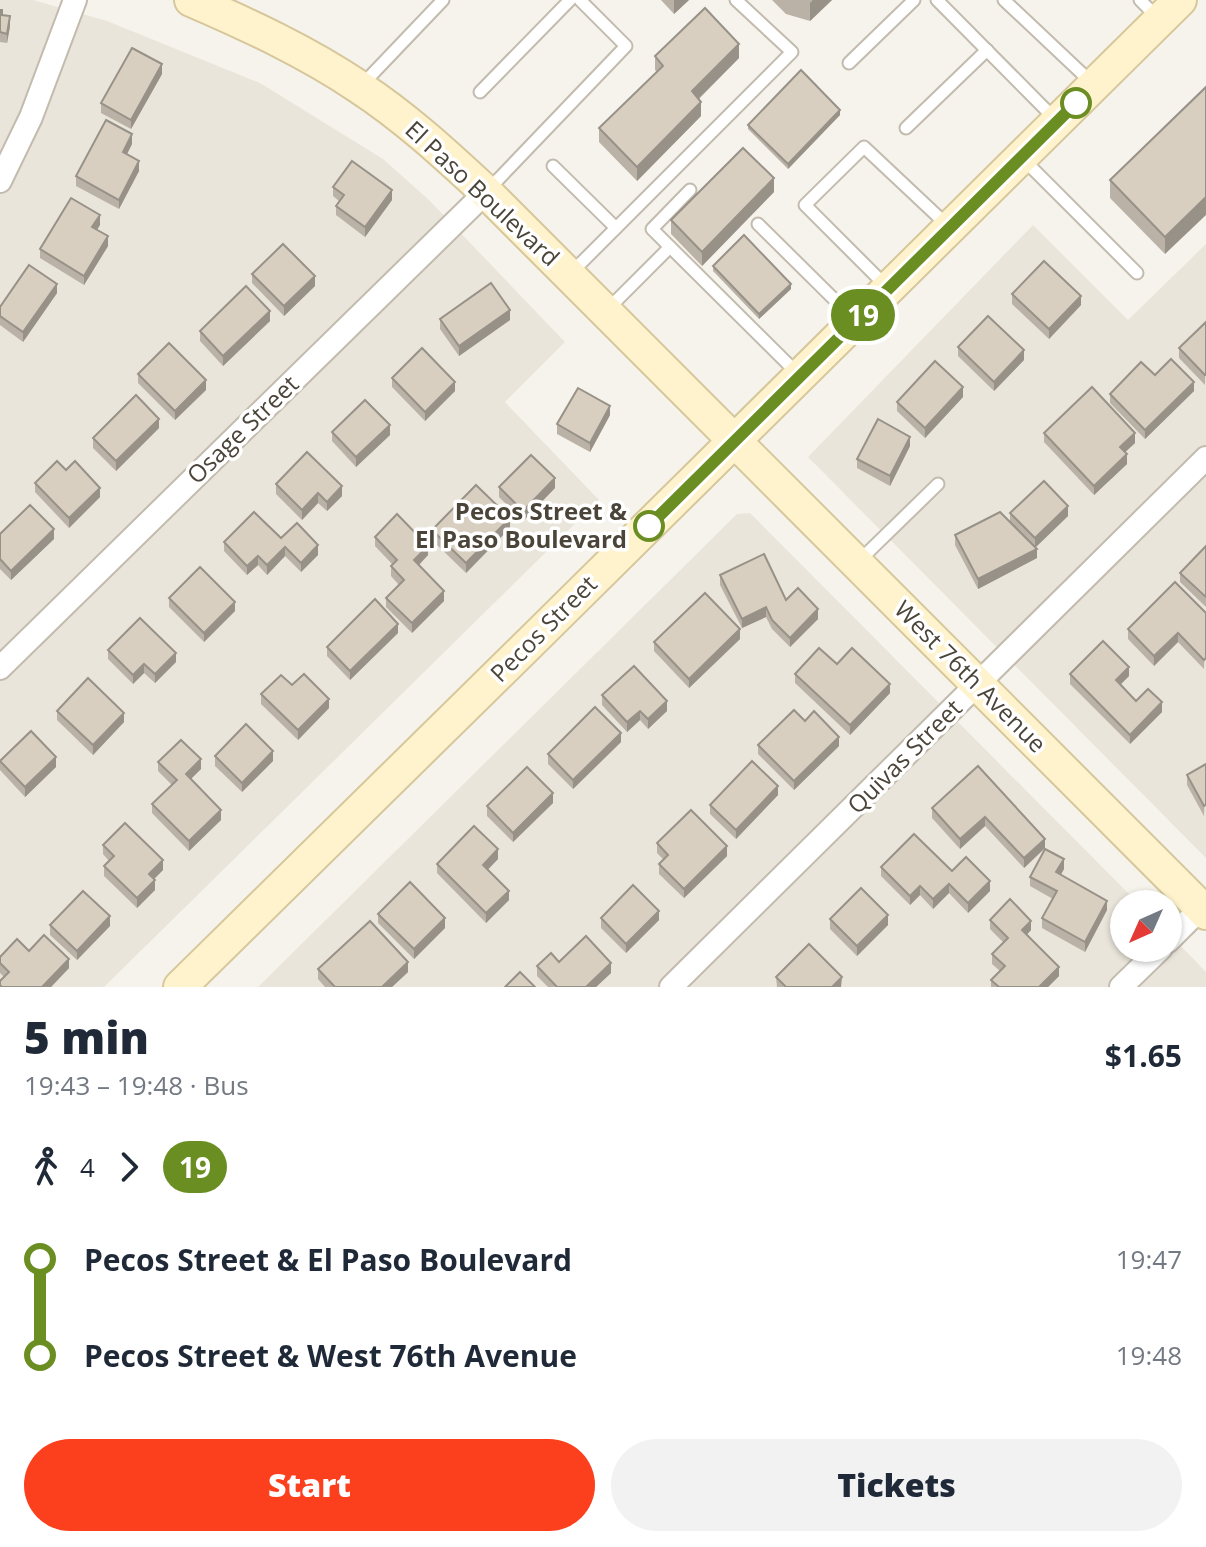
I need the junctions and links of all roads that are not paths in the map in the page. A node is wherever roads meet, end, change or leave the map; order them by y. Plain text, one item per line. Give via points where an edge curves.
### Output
1 (75, 0) edge
2 (191, 0) edge
3 (443, 0) edge
4 (570, 0) edge
5 (580, 0) edge
6 (736, 0) edge
7 (914, 0) edge
8 (937, 0) edge
9 (1004, 0) edge
10 (1160, 7) edge
11 (987, 50) junction
12 (849, 63) dead end
13 (1094, 85) junction
14 (360, 87) junction
15 (480, 92) dead end
16 (1058, 121) junction
17 (906, 128) dead end
18 (1021, 158) junction
19 (553, 166) dead end
20 (0, 181) edge
21 (690, 190) dead end
22 (486, 192) junction
23 (758, 224) dead end
24 (616, 228) junction
25 (950, 228) junction
26 (670, 247) junction
27 (1137, 273) dead end
28 (569, 275) junction
29 (889, 289) junction
30 (605, 311) junction
31 (857, 321) junction
32 (800, 377) junction
33 (735, 442) junction
34 (1206, 458) edge
35 (938, 484) dead end
36 (857, 564) junction
37 (0, 668) edge
38 (978, 684) junction
39 (1204, 908) edge
40 (1182, 928) edge
41 (1147, 962) edge
42 (180, 987) edge
43 (671, 987) edge
44 (1121, 987) edge

1 - 20 street via 31,117
2 - 14 main road, El Paso Boulevard via 295,49
3 - 14 lane
4 - 15 lane
5 - 22 lane via 626,46
6 - 24 lane via 792,52
7 - 12 lane
8 - 11 lane
9 - 13 lane
10 - 13 main road, Pecos Street
11 - 16 lane
11 - 17 lane
13 - 16 main road, Pecos Street
14 - 22 main road, El Paso Boulevard
16 - 18 main road, Pecos Street
18 - 25 main road, Pecos Street
18 - 27 lane
19 - 24 lane
21 - 26 lane via 652,229
22 - 28 main road, El Paso Boulevard
22 - 37 street, Osage Street
23 - 31 lane
24 - 28 lane
25 - 29 main road, Pecos Street
25 - 29 lane via 864,147 805,205
26 - 30 lane
26 - 32 lane
28 - 30 main road, El Paso Boulevard
29 - 31 main road, Pecos Street
30 - 33 main road, El Paso Boulevard
31 - 32 main road, Pecos Street
32 - 33 main road, Pecos Street
33 - 36 main road, West 76th Avenue
33 - 42 main road, Pecos Street
34 - 38 street, Quivas Street
35 - 36 lane
36 - 38 main road, West 76th Avenue
38 - 39 main road, West 76th Avenue
38 - 43 street, Quivas Street
39 - 40 street
41 - 44 street

